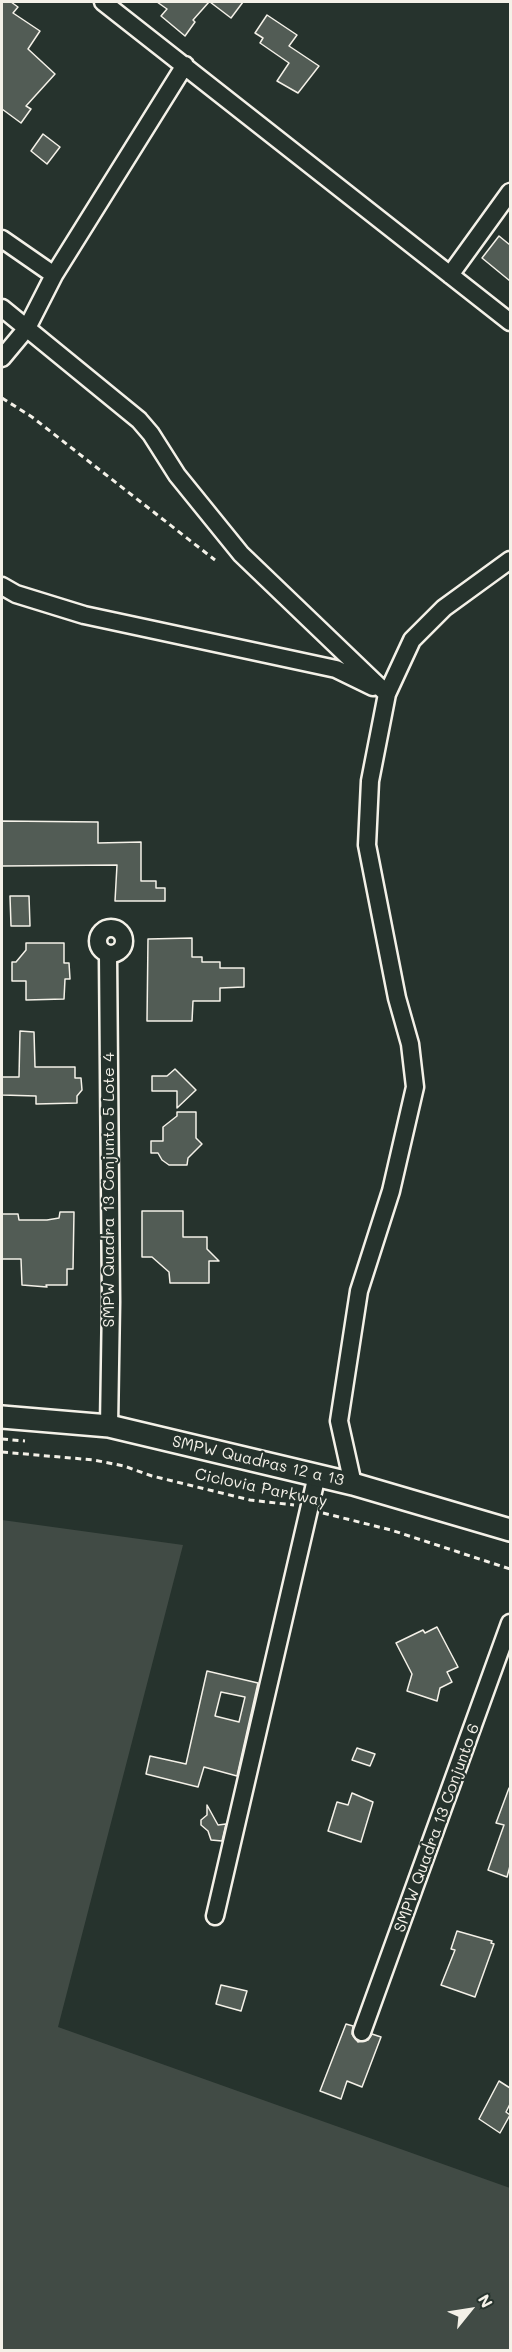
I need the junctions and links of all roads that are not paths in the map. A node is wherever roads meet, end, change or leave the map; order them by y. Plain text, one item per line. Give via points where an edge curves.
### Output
1 (103, 2) edge
2 (185, 65) junction
3 (510, 192) edge
4 (2, 239) edge
5 (54, 275) junction
6 (450, 275) junction
7 (2, 308) edge
8 (510, 322) edge
9 (27, 328) junction
10 (2, 358) edge
11 (510, 560) edge
12 (2, 586) edge
13 (387, 694) junction
14 (108, 955) dead end
15 (2, 1417) edge
16 (109, 1425) junction
17 (317, 1476) junction
18 (352, 1484) junction
19 (510, 1530) edge
20 (510, 1623) edge
21 (215, 1916) dead end
22 (362, 2032) dead end

1 - 2 street
2 - 5 street
2 - 6 street
3 - 6 street
4 - 5 street
5 - 9 street
6 - 8 street
7 - 9 street
9 - 10 street
9 - 13 street via 139,420 177,475 241,554
11 - 13 street via 444,608 412,640
12 - 13 street via 84,615 336,669
13 - 18 street via 370,781 367,845 410,1044 415,1087 391,1191 359,1291 339,1421
14 - 16 street, SMPW Quadra 13 Conjunto 5 Lote 4
15 - 16 street, SMPW Quadras 12 a 13
16 - 17 street, SMPW Quadras 12 a 13
17 - 18 street, SMPW Quadras 12 a 13
17 - 21 street
18 - 19 street, SMPW Quadras 12 a 13
20 - 22 street, SMPW Quadra 13 Conjunto 6

